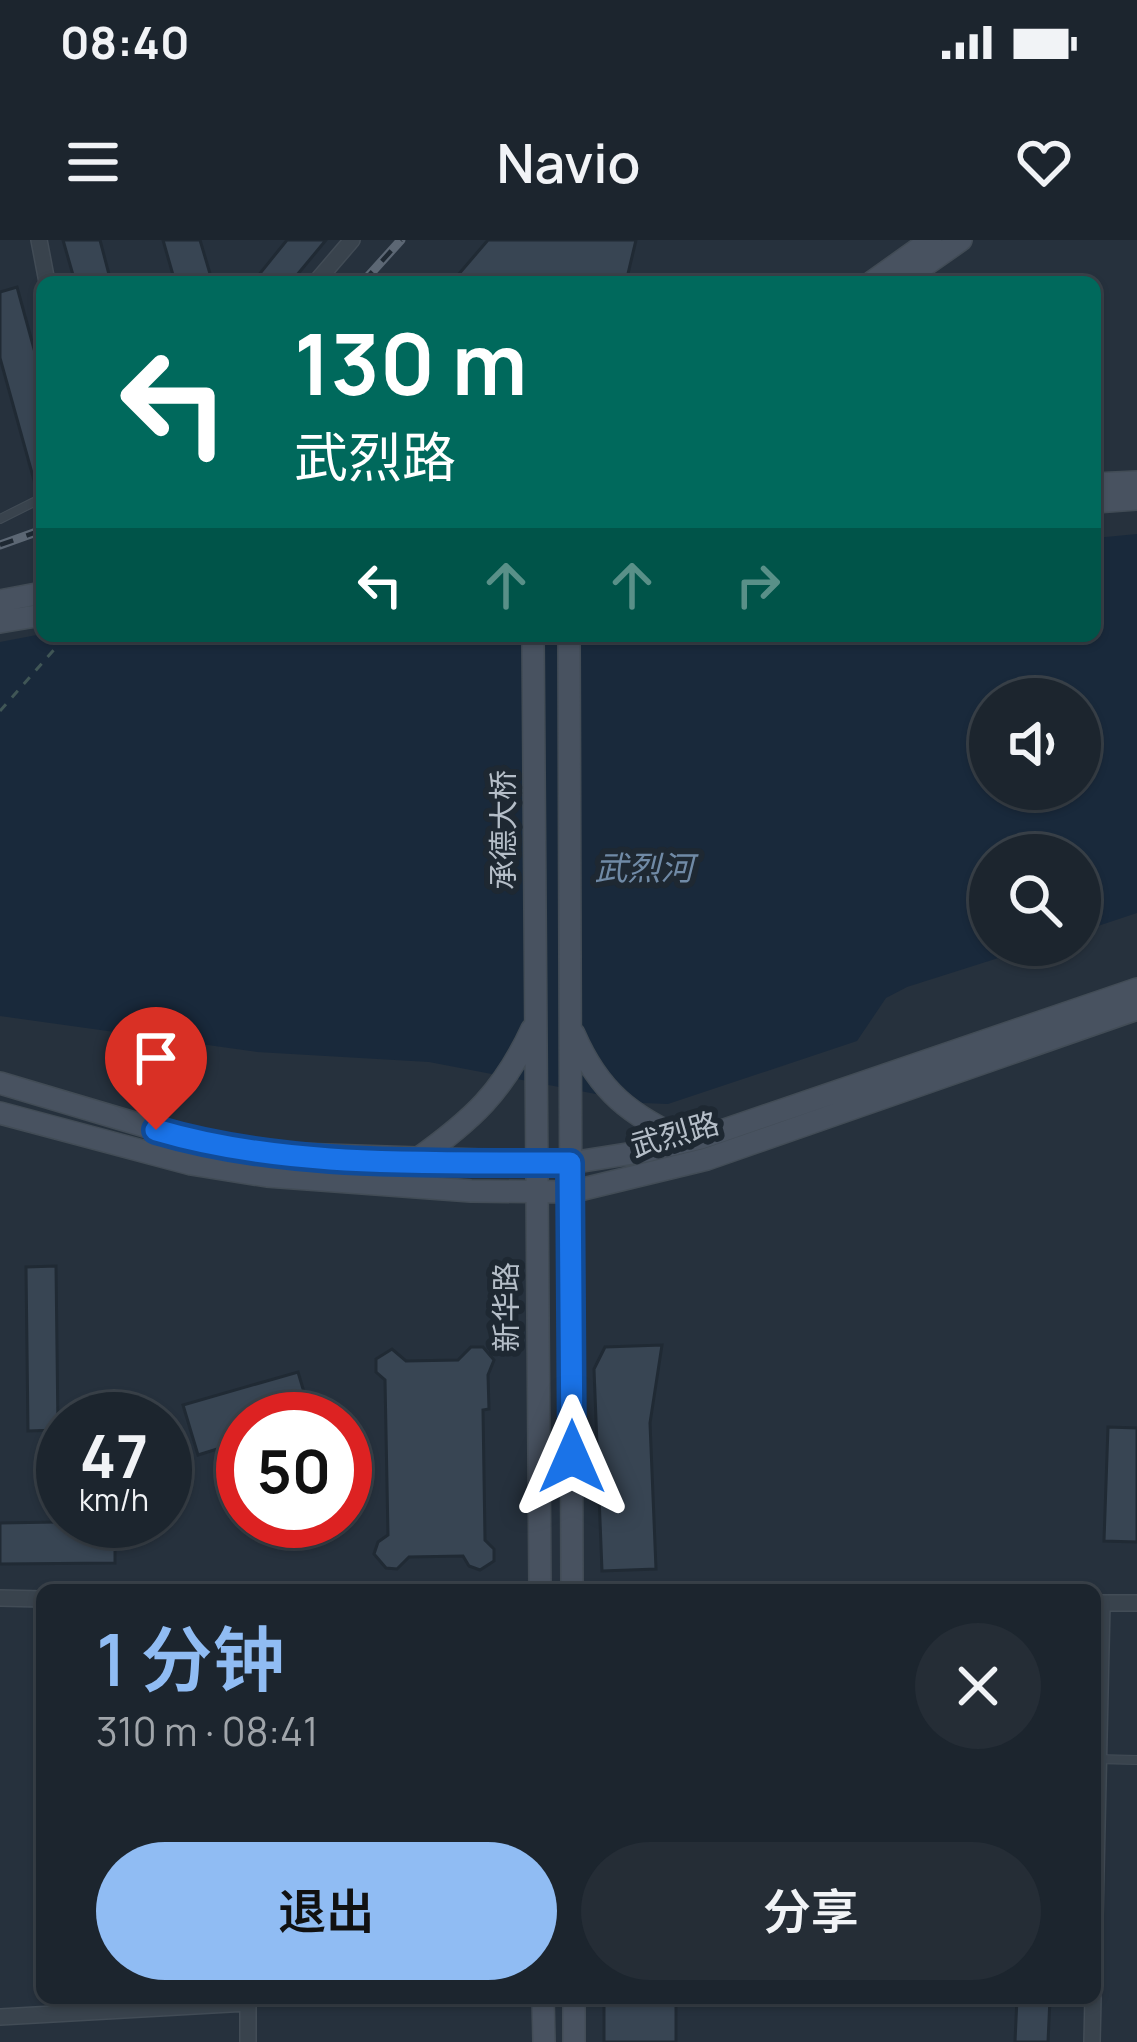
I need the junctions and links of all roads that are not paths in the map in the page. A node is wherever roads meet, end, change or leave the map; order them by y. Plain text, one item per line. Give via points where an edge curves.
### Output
1 (39, 240) edge
2 (352, 240) edge
3 (932, 240) edge
4 (961, 240) edge
5 (46, 276) edge
6 (321, 276) edge
7 (881, 276) edge
8 (910, 276) edge
9 (1137, 482) edge
10 (1101, 484) edge
11 (1137, 499) edge
12 (36, 501) edge
13 (1101, 502) edge
14 (0, 519) edge
15 (36, 594) edge
16 (0, 601) edge
17 (36, 616) edge
18 (0, 622) edge
19 (533, 642) edge
20 (569, 642) edge
21 (1137, 989) edge
22 (1137, 1009) edge
23 (569, 1022) junction
24 (535, 1024) junction
25 (0, 1083) edge
26 (0, 1113) edge
27 (687, 1141) junction
28 (416, 1160) junction
29 (536, 1162) junction
30 (570, 1163) junction
31 (537, 1192) junction
32 (571, 1192) junction
33 (540, 1584) edge
34 (572, 1584) edge
35 (0, 1598) edge
36 (36, 1599) edge
37 (1101, 1603) edge
38 (1137, 1603) edge
39 (1101, 1760) edge
40 (1137, 1760) edge
41 (190, 2004) edge
42 (248, 2004) edge
43 (543, 2004) edge
44 (574, 2004) edge
45 (1093, 2004) edge
46 (0, 2017) edge
47 (248, 2042) edge
48 (544, 2042) edge
49 (574, 2042) edge
50 (1092, 2042) edge

1 - 5 street
2 - 6 street
3 - 7 main road
4 - 8 main road
9 - 10 main road
11 - 13 main road
12 - 14 lane
15 - 16 main road
17 - 18 main road
19 - 24 main road, 承德大桥
20 - 23 main road
21 - 27 main road, 武烈路
22 - 32 main road, 武烈路 via 707,1159
23 - 27 main road via 619,1104
23 - 30 main road
24 - 28 main road via 489,1102
24 - 29 main road, 新华路
25 - 28 main road, 武烈路 via 195,1141 264,1153
26 - 31 main road, 武烈路 via 267,1176
27 - 30 main road, 武烈路
28 - 29 main road, 武烈路
29 - 30 main road, 武烈路
29 - 31 main road, 新华路
30 - 32 main road
31 - 32 main road, 武烈路
31 - 33 main road, 新华路
32 - 34 main road
35 - 36 street
37 - 38 street
39 - 40 lane
41 - 46 street
42 - 47 street
43 - 48 main road
44 - 49 main road
45 - 50 street

